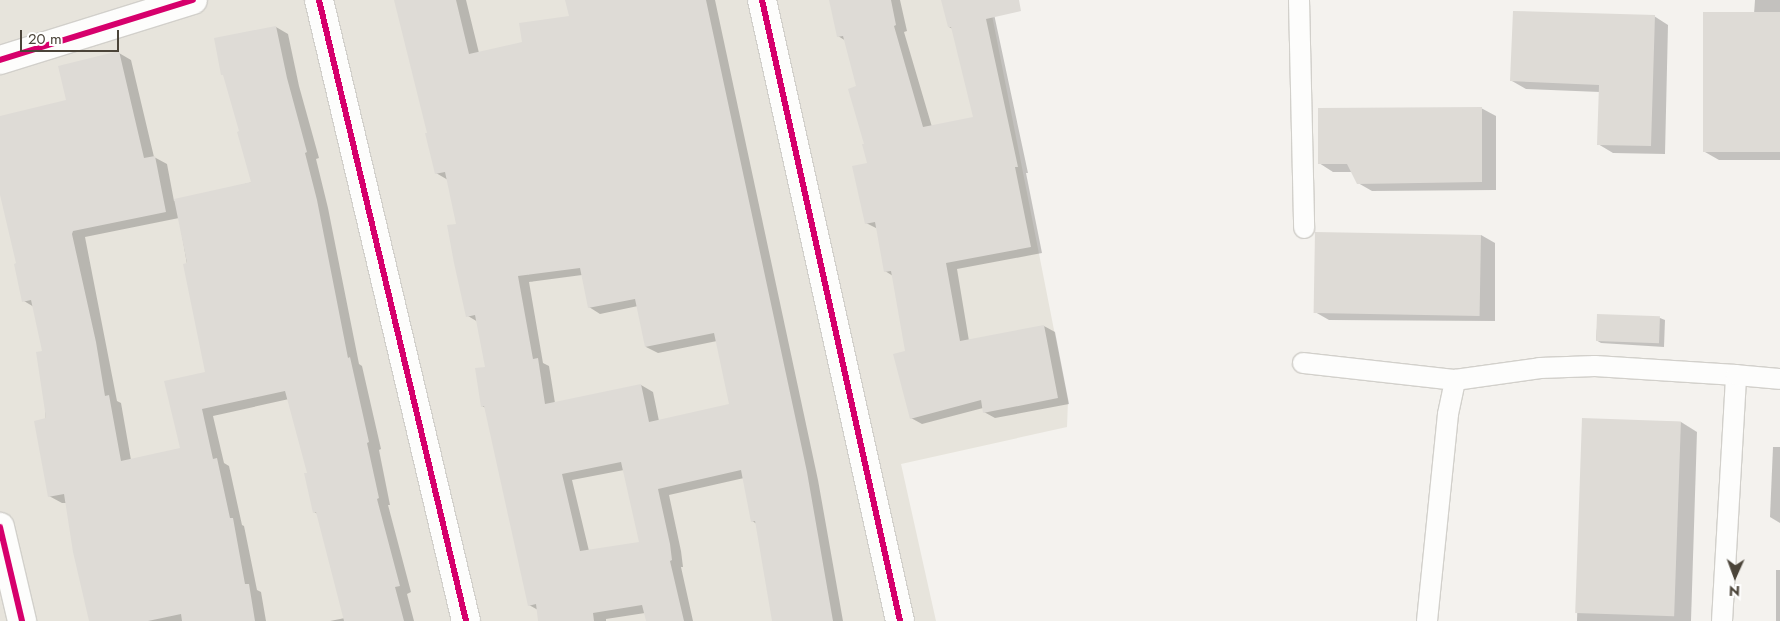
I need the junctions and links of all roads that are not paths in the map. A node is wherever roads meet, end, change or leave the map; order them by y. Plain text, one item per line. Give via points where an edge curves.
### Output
1 (193, 0) edge
2 (319, 0) edge
3 (762, 0) edge
4 (1298, 0) edge
5 (0, 60) edge
6 (1304, 228) dead end
7 (1303, 363) dead end
8 (1736, 375) junction
9 (1780, 379) edge
10 (1455, 380) junction
11 (0, 527) edge
12 (22, 621) edge
13 (466, 621) edge
14 (900, 621) edge
15 (1427, 621) edge
16 (1722, 621) edge

1 - 5 street
2 - 13 street
3 - 14 street
4 - 6 lane
7 - 10 lane
8 - 9 lane
8 - 10 lane via 1595,366 1540,368
8 - 16 lane
10 - 15 lane via 1448,414
11 - 12 street

